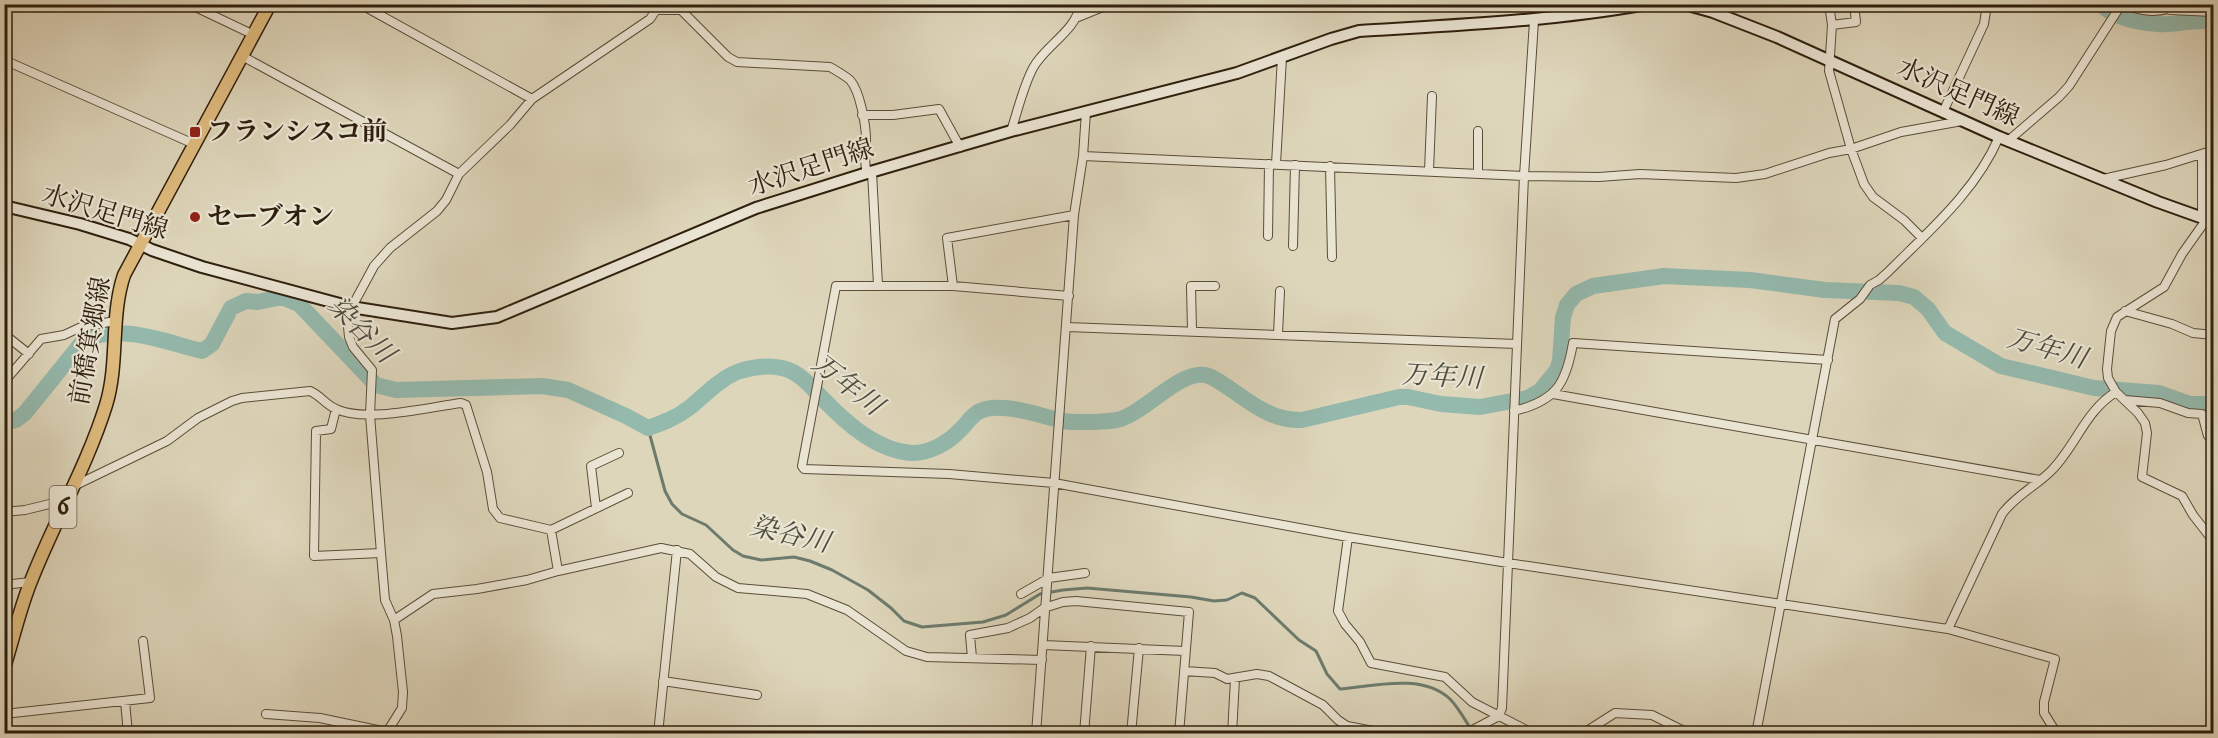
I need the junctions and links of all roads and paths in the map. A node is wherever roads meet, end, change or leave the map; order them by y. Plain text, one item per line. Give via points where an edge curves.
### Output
1 (10, 4) edge
2 (189, 4) edge
3 (270, 4) edge
4 (360, 4) edge
5 (1080, 4) edge
6 (1110, 4) edge
7 (1647, 4) edge
8 (1829, 4) edge
9 (1854, 4) edge
10 (1987, 4) edge
11 (2178, 4) edge
12 (1687, 5) edge
13 (2120, 6) edge
14 (658, 7) edge
15 (2168, 9) junction
16 (2214, 12) edge
17 (4, 17) edge
18 (1078, 17) junction
19 (1534, 21) junction
20 (1832, 25) junction
21 (254, 35) junction
22 (242, 56) junction
23 (1282, 57) junction
24 (1828, 59) junction
25 (4, 60) edge
26 (1432, 96) dead end
27 (532, 99) junction
28 (1086, 112) junction
29 (1943, 112) junction
30 (862, 115) junction
31 (1962, 121) junction
32 (1011, 131) junction
33 (1478, 131) dead end
34 (2004, 139) junction
35 (194, 144) junction
36 (960, 147) junction
37 (1851, 149) junction
38 (2214, 150) edge
39 (2202, 154) junction
40 (1083, 156) junction
41 (1273, 164) junction
42 (1295, 165) junction
43 (1330, 166) junction
44 (1429, 171) junction
45 (869, 172) junction
46 (1478, 173) junction
47 (459, 174) junction
48 (1524, 176) junction
49 (2103, 178) junction
50 (4, 206) edge
51 (1074, 215) junction
52 (2207, 220) edge
53 (1268, 236) dead end
54 (1922, 238) junction
55 (140, 244) junction
56 (1293, 246) dead end
57 (1332, 257) dead end
58 (878, 285) junction
59 (954, 286) junction
60 (1215, 286) dead end
61 (1280, 291) dead end
62 (1069, 296) junction
63 (351, 306) junction
64 (2125, 311) junction
65 (114, 323) junction
66 (1067, 327) junction
67 (1192, 331) junction
68 (4, 334) edge
69 (1278, 334) junction
70 (2214, 335) edge
71 (1517, 344) junction
72 (29, 354) junction
73 (1828, 360) junction
74 (4, 382) edge
75 (2116, 392) junction
76 (1553, 394) junction
77 (2126, 400) junction
78 (336, 409) junction
79 (1514, 411) junction
80 (370, 415) junction
81 (2214, 438) edge
82 (1813, 440) junction
83 (619, 453) dead end
84 (2040, 480) junction
85 (1054, 483) junction
86 (73, 486) junction
87 (628, 493) dead end
88 (66, 500) junction
89 (596, 508) junction
90 (4, 512) edge
91 (551, 530) junction
92 (1348, 537) junction
93 (2214, 542) edge
94 (677, 550) junction
95 (381, 553) junction
96 (1508, 563) junction
97 (558, 571) junction
98 (1085, 573) dead end
99 (1049, 578) junction
100 (30, 582) junction
101 (4, 585) edge
102 (1021, 594) dead end
103 (1047, 603) junction
104 (1780, 605) junction
105 (394, 620) junction
106 (1948, 629) junction
107 (143, 641) dead end
108 (1043, 645) junction
109 (1091, 646) junction
110 (1139, 648) junction
111 (1185, 651) junction
112 (972, 658) junction
113 (1042, 660) junction
114 (4, 668) edge
115 (1184, 671) junction
116 (1235, 679) junction
117 (663, 681) junction
118 (757, 694) dead end
119 (125, 701) junction
120 (4, 714) edge
121 (266, 714) dead end
122 (1499, 716) junction
123 (386, 733) edge
124 (128, 734) edge
125 (658, 734) edge
126 (1036, 734) edge
127 (1084, 734) edge
128 (1131, 734) edge
129 (1179, 734) edge
130 (1232, 734) edge
131 (1389, 734) edge
132 (1465, 734) edge
133 (1534, 734) edge
134 (1582, 734) edge
135 (1690, 734) edge
136 (1756, 734) edge
137 (2058, 734) edge

1 - 17 street
2 - 21 street
3 - 21 main road, 前橋箕郷線 / 6
4 - 27 street
5 - 18 street
6 - 18 street
7 - 19 main road, 水沢足門線
8 - 20 street
9 - 20 street via 1856,22
10 - 29 street via 1984,24
11 - 15 street
12 - 24 main road, 水沢足門線
13 - 15 street via 2145,12
13 - 34 street via 2064,92
14 - 27 street via 650,19
14 - 30 street via 681,10 737,62 830,67 852,82
15 - 16 street
18 - 32 street via 1033,67
19 - 23 main road, 水沢足門線 via 1359,31
19 - 48 street
20 - 24 street
21 - 22 main road, 前橋箕郷線 / 6
22 - 35 main road, 前橋箕郷線 / 6
22 - 47 street
23 - 28 main road, 水沢足門線 via 1237,73
23 - 41 street
24 - 29 main road, 水沢足門線
24 - 37 street
25 - 35 street
26 - 44 street
27 - 47 street
28 - 32 main road, 水沢足門線
28 - 40 street
29 - 31 main road, 水沢足門線
30 - 36 street via 939,109
30 - 45 street via 866,143 863,160
31 - 34 main road, 水沢足門線
31 - 37 street via 1901,132
32 - 36 main road, 水沢足門線
33 - 46 street
34 - 49 main road, 水沢足門線
34 - 54 street via 1959,200
35 - 55 main road, 前橋箕郷線 / 6
36 - 45 main road, 水沢足門線
37 - 48 street via 1743,177
37 - 54 street via 1868,192
38 - 39 street
39 - 49 street
39 - 52 street
40 - 41 street
40 - 51 street
41 - 42 street
41 - 53 street
42 - 43 street
42 - 56 street
43 - 44 street
43 - 57 street
44 - 46 street
45 - 58 street
45 - 63 main road, 水沢足門線 via 756,208 497,317 452,323
46 - 48 street
47 - 63 street via 437,211 390,248 374,266
48 - 71 street
49 - 52 main road, 水沢足門線
50 - 55 main road, 水沢足門線 via 80,224
51 - 59 street via 947,238
51 - 62 street
52 - 64 street via 2164,287
54 - 73 street via 1835,319
55 - 63 main road, 水沢足門線 via 202,267
55 - 65 main road, 前橋箕郷線 / 6 via 121,283
58 - 59 street
58 - 85 street via 836,286 804,469 949,474
59 - 62 street
60 - 67 street via 1191,286
61 - 69 street
62 - 66 street
63 - 80 street via 347,316 349,337 372,370
64 - 70 street via 2193,333
64 - 75 street via 2113,324 2109,340 2108,378
65 - 72 street via 81,327 41,339
65 - 86 main road, 前橋箕郷線 / 6 via 107,401
66 - 67 street
66 - 85 street
67 - 69 street
68 - 72 street
69 - 71 street
71 - 79 street
72 - 74 street
73 - 76 street via 1573,343 1567,374
73 - 82 street
75 - 77 street
75 - 84 street via 2096,406 2062,457
76 - 79 street via 1544,402
76 - 82 street
77 - 81 street via 2160,403 2202,414 2208,436
77 - 93 street via 2145,423 2142,477 2182,496
78 - 80 street
78 - 86 street via 310,391 242,398 198,418 147,452
78 - 95 street via 331,429 316,431 314,556
79 - 96 street
80 - 91 street via 466,405 487,472 493,509 500,518
80 - 95 street
82 - 84 street
82 - 104 street
83 - 89 street via 591,466
84 - 106 street via 2002,514
85 - 92 street
85 - 99 street
86 - 88 main road, 前橋箕郷線 / 6
87 - 89 street
88 - 90 street
88 - 100 main road, 前橋箕郷線 / 6
89 - 91 street
91 - 97 street
92 - 96 street
92 - 122 street via 1338,611 1368,660 1375,665 1445,676 1472,702
94 - 97 street via 661,548
94 - 112 street via 690,554 716,577 738,588 807,594 848,610 915,655
94 - 117 street
95 - 105 street via 385,600
96 - 104 street
96 - 122 street
97 - 105 street via 527,580 433,594
98 - 99 street
99 - 102 street
99 - 103 street
100 - 101 street
100 - 114 main road, 前橋箕郷線 / 6
103 - 108 street
103 - 111 street via 1076,601 1189,612
103 - 112 street via 1020,624 970,634
104 - 106 street
104 - 136 street
105 - 123 street via 404,701
106 - 137 street via 2055,659 2044,713
107 - 119 street via 150,698
108 - 109 street
108 - 113 street
109 - 110 street
109 - 127 street
110 - 111 street
110 - 128 street
111 - 115 street
112 - 113 street
113 - 126 street
115 - 116 street
115 - 129 street
116 - 130 street
116 - 131 street via 1257,674 1269,676 1323,705 1347,726
117 - 118 street
117 - 125 street
119 - 120 street
119 - 124 street
121 - 123 street via 320,718
122 - 132 street
122 - 133 street
134 - 135 street via 1615,713 1652,715

